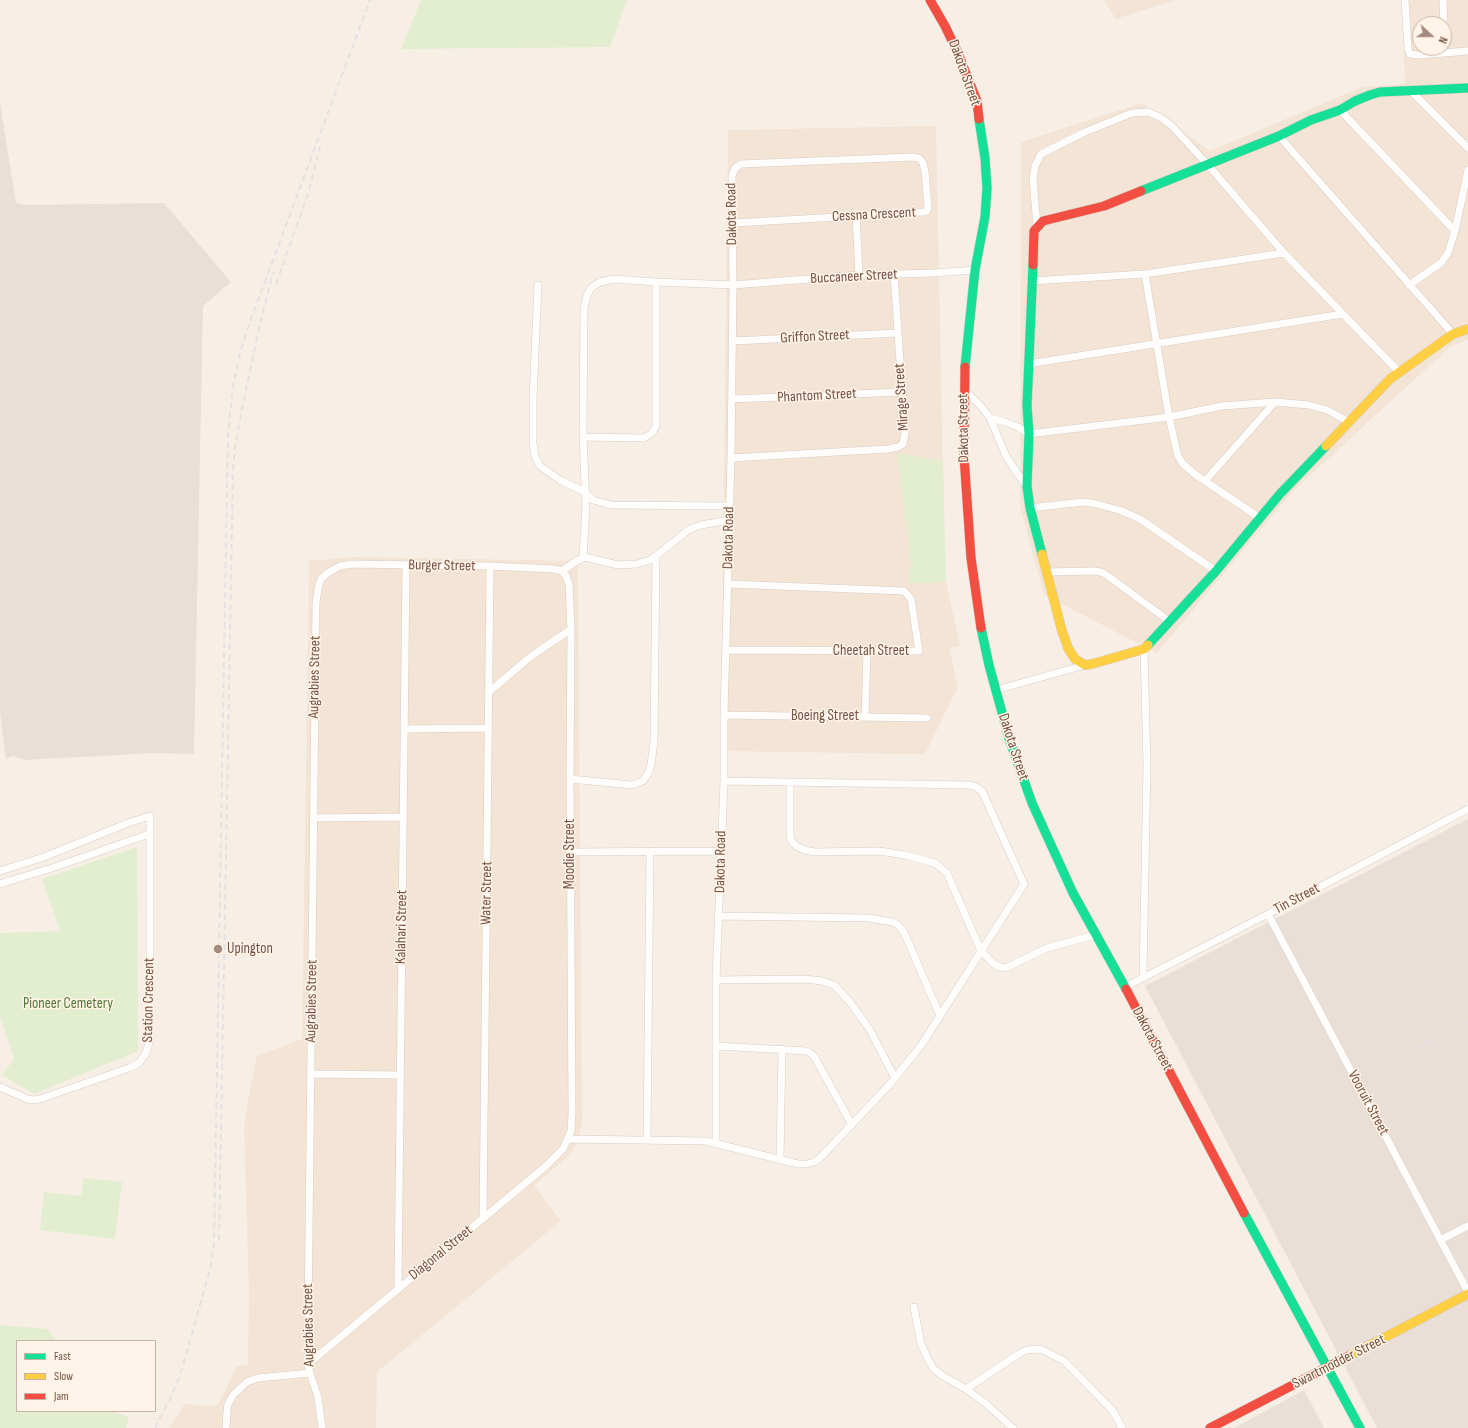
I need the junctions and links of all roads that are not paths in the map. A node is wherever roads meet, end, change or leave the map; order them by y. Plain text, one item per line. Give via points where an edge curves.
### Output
1 (930, 0) edge
2 (1405, 0) edge
3 (1443, 0) edge
4 (1444, 16) edge
5 (1468, 51) edge
6 (1452, 52) edge
7 (1412, 54) edge
8 (1468, 88) edge
9 (1412, 91) junction
10 (1340, 110) junction
11 (1279, 136) junction
12 (1468, 148) edge
13 (741, 164) joint
14 (1208, 165) junction
15 (1468, 170) edge
16 (856, 215) junction
17 (733, 223) junction
18 (1038, 226) junction
19 (1455, 231) junction
20 (1284, 253) junction
21 (975, 270) junction
22 (894, 274) junction
23 (1145, 274) junction
24 (859, 275) junction
25 (1031, 281) junction
26 (656, 282) junction
27 (538, 285) dead end
28 (733, 285) junction
29 (1410, 285) junction
30 (1344, 314) junction
31 (1468, 329) edge
32 (898, 333) junction
33 (1453, 334) junction
34 (733, 341) junction
35 (1157, 344) junction
36 (1028, 364) junction
37 (1399, 372) junction
38 (964, 390) junction
39 (902, 392) junction
40 (732, 399) junction
41 (1274, 402) junction
42 (1169, 417) junction
43 (990, 418) junction
44 (1349, 422) junction
45 (1029, 434) junction
46 (584, 437) junction
47 (731, 458) junction
48 (1205, 482) junction
49 (1027, 486) junction
50 (585, 492) junction
51 (729, 506) junction
52 (1030, 508) junction
53 (1260, 518) junction
54 (729, 520) junction
55 (656, 556) junction
56 (583, 558) junction
57 (406, 566) junction
58 (490, 566) junction
59 (562, 571) junction
60 (1216, 571) junction
61 (1046, 572) junction
62 (325, 575) joint
63 (728, 584) junction
64 (1169, 621) junction
65 (571, 629) junction
66 (1144, 649) junction
67 (726, 650) junction
68 (867, 651) junction
69 (1085, 665) junction
70 (996, 690) junction
71 (489, 692) junction
72 (724, 715) junction
73 (865, 717) junction
74 (927, 718) dead end
75 (489, 728) junction
76 (404, 729) junction
77 (570, 779) junction
78 (724, 781) junction
79 (790, 782) junction
80 (1468, 809) edge
81 (403, 817) junction
82 (313, 818) junction
83 (150, 834) junction
84 (721, 851) junction
85 (570, 852) junction
86 (650, 852) junction
87 (0, 871) edge
88 (0, 884) edge
89 (1268, 914) junction
90 (720, 916) junction
91 (1095, 935) junction
92 (981, 952) junction
93 (1143, 977) junction
94 (716, 980) junction
95 (1125, 987) junction
96 (940, 1016) junction
97 (716, 1046) junction
98 (782, 1049) junction
99 (311, 1074) junction
100 (400, 1075) junction
101 (895, 1078) junction
102 (0, 1087) edge
103 (852, 1125) junction
104 (568, 1139) junction
105 (647, 1140) junction
106 (716, 1143) junction
107 (780, 1159) junction
108 (483, 1219) junction
109 (1468, 1226) edge
110 (1440, 1240) junction
111 (398, 1288) junction
112 (1468, 1293) edge
113 (914, 1306) dead end
114 (308, 1364) junction
115 (1328, 1367) junction
116 (310, 1373) junction
117 (966, 1389) junction
118 (226, 1428) edge
119 (322, 1428) edge
120 (1013, 1428) edge
121 (1122, 1428) edge
122 (1210, 1428) edge
123 (1360, 1428) edge

1 - 21 street, Dakota Street via 957,51 977,100 987,188 985,217
2 - 7 street via 1408,52
3 - 4 street
5 - 6 street
8 - 9 street
9 - 10 street via 1380,92 1355,101
9 - 12 street
10 - 11 street via 1311,120
10 - 19 street
11 - 14 street
11 - 29 street
13 - 16 street, Cessna Crescent via 914,157 920,159 926,172 927,211
13 - 17 street, Dakota Road via 735,168 732,176
14 - 18 street via 1104,206 1052,218
14 - 18 street via 1172,126 1160,117 1148,112 1132,113 1041,154 1035,166 1033,180
14 - 20 street
15 - 19 street
16 - 17 street, Cessna Crescent
16 - 24 street
17 - 28 street, Dakota Road
18 - 25 street via 1034,231
19 - 29 street via 1445,258
20 - 23 street
20 - 30 street
21 - 22 street, Buccaneer Street
21 - 38 street, Dakota Street via 965,355
22 - 24 street, Buccaneer Street
22 - 32 street, Mirage Street
23 - 25 street
23 - 35 street
24 - 28 street, Buccaneer Street
25 - 36 street
26 - 28 street, Buccaneer Street
26 - 46 street, Buccaneer Street via 614,279 600,282 587,295 584,308
26 - 46 street via 656,426 652,433 644,438
27 - 50 street via 533,451 536,461 549,473
28 - 34 street, Dakota Road
29 - 33 street
30 - 35 street
30 - 37 street
31 - 33 street
32 - 34 street, Griffon Street
32 - 39 street, Mirage Street
33 - 37 street
34 - 40 street, Dakota Road
35 - 36 street
35 - 42 street
36 - 45 street
37 - 44 street
38 - 43 street
38 - 70 street, Dakota Street via 964,456 971,558 982,634
39 - 40 street, Phantom Street
39 - 47 street, Mirage Street via 905,440 898,447
40 - 47 street, Dakota Road
41 - 42 street via 1222,406
41 - 44 street via 1309,405 1327,410
41 - 48 street
42 - 45 street
42 - 48 street via 1178,456
43 - 45 street via 1011,424
43 - 49 street via 1006,456
44 - 53 street
45 - 49 street
46 - 50 street, Buccaneer Street
47 - 51 street, Dakota Road
48 - 53 street
49 - 52 street
50 - 51 street via 593,500 611,506
50 - 56 street, Buccaneer Street
51 - 54 street, Dakota Road
52 - 60 street via 1083,502 1122,511 1140,518
52 - 61 street
53 - 60 street
54 - 55 street via 688,530
54 - 63 street, Dakota Road
55 - 56 street via 637,564 618,565
55 - 77 street via 654,742 650,769 643,781 632,785
56 - 59 street
57 - 58 street, Burger Street
57 - 62 street, Burger Street via 348,564 334,568
57 - 76 street, Kalahari Street
58 - 59 street, Burger Street
58 - 71 street, Water Street
59 - 65 street, Moodie Street via 569,584
60 - 64 street
61 - 64 street via 1101,572
61 - 69 street via 1068,648 1075,659
62 - 82 street, Augrabies Street via 318,588 316,603
63 - 67 street, Dakota Road
63 - 68 street, Cheetah Street via 904,591 911,599 919,651
64 - 66 street
65 - 71 street via 530,657
65 - 77 street, Moodie Street
66 - 69 street
66 - 93 street via 1147,765
67 - 68 street, Cheetah Street
67 - 72 street, Dakota Road
68 - 73 street
69 - 70 street
70 - 91 street, Dakota Street via 1034,809 1061,870
71 - 75 street, Water Street
72 - 73 street, Boeing Street
72 - 78 street, Dakota Road
73 - 74 street, Boeing Street
75 - 76 street
75 - 108 street, Water Street
76 - 81 street, Kalahari Street
77 - 85 street, Moodie Street
78 - 79 street
78 - 84 street, Dakota Road
79 - 92 street via 790,840 794,845 814,852 879,851 935,863 946,874
79 - 92 street via 978,787 1024,884
80 - 89 street, Tin Street
81 - 82 street
81 - 100 street, Kalahari Street
82 - 99 street, Augrabies Street
83 - 87 street, Station Crescent via 150,816 44,857
83 - 88 street
83 - 102 street, Station Crescent via 150,1039 143,1059 129,1068 40,1099 27,1099
84 - 86 street
84 - 90 street, Dakota Road
85 - 86 street
85 - 104 street, Moodie Street via 572,1113
86 - 105 street
89 - 93 street, Tin Street
89 - 110 street, Vooruit Street
90 - 94 street, Dakota Road
90 - 96 street via 868,918 893,922 906,935
91 - 92 street via 1047,948 1006,968 994,964
91 - 95 street, Dakota Street
92 - 96 street
93 - 95 street, Tin Street
94 - 97 street, Dakota Road
94 - 101 street via 804,980 834,985 870,1030
95 - 115 street, Dakota Street
96 - 101 street
97 - 98 street
97 - 106 street, Dakota Road
98 - 103 street via 807,1051 814,1056
98 - 107 street
99 - 100 street
99 - 114 street, Augrabies Street
100 - 111 street, Kalahari Street
101 - 103 street
103 - 107 street via 814,1162 798,1164
104 - 105 street
104 - 108 street, Diagonal Street via 546,1166
105 - 106 street
106 - 107 street
108 - 111 street, Diagonal Street
109 - 110 street
110 - 112 street, Vooruit Street
111 - 114 street, Diagonal Street
112 - 115 street, Swartmodder Street
113 - 117 street via 921,1344 928,1361 943,1376
114 - 116 street, Augrabies Street
115 - 122 street, Swartmodder Street
115 - 123 street, Dakota Street
116 - 118 street via 258,1378 247,1382 231,1399
116 - 119 street, Augrabies Street via 318,1397
117 - 120 street
117 - 121 street via 1026,1350 1041,1349 1064,1361 1112,1411

